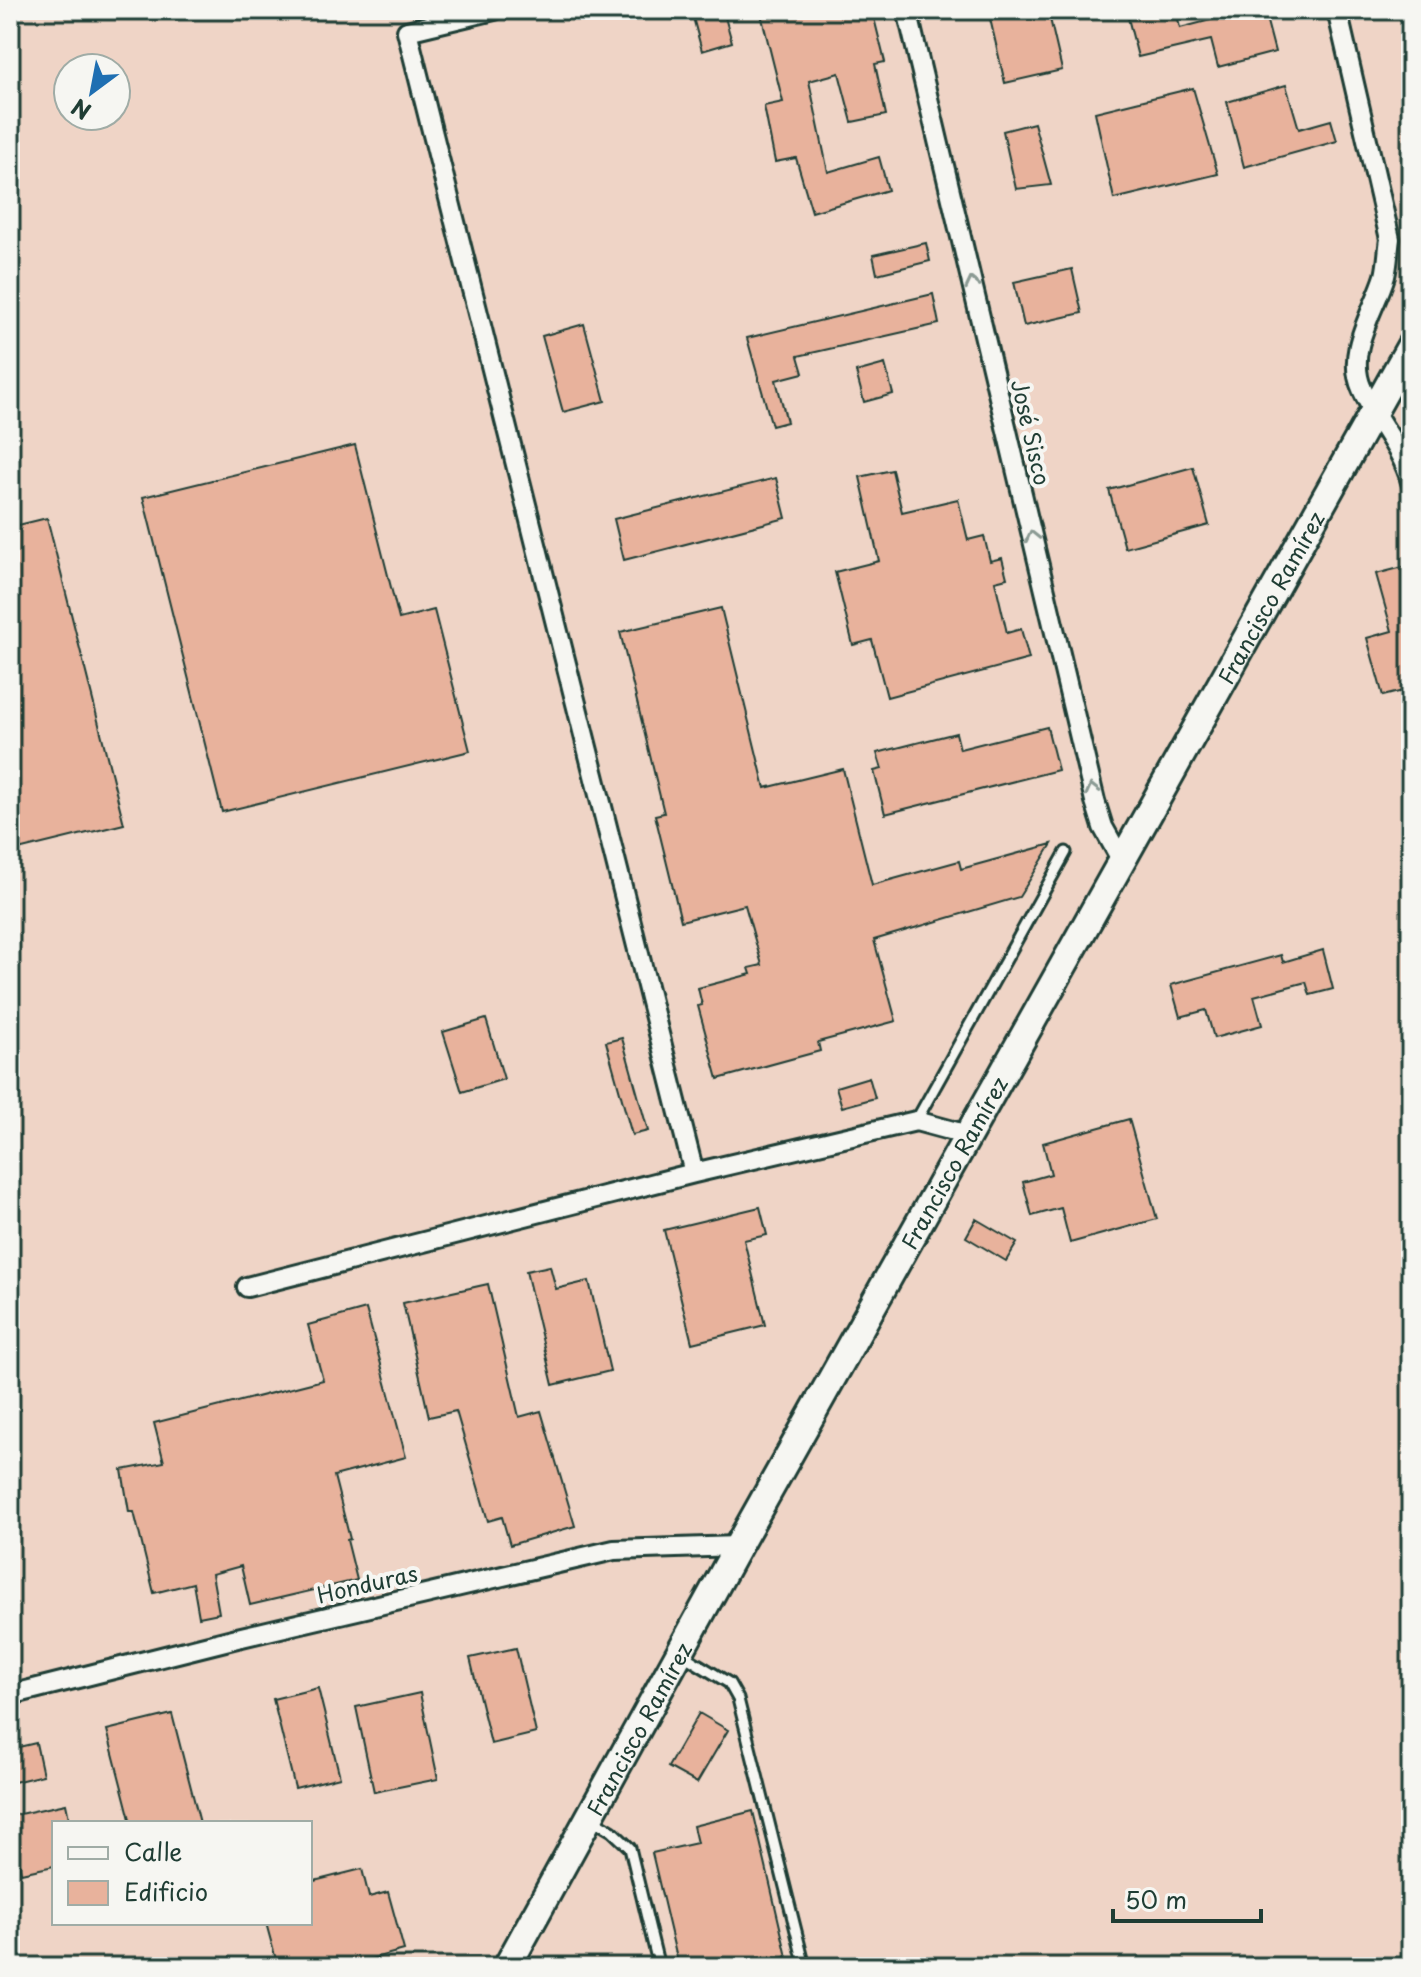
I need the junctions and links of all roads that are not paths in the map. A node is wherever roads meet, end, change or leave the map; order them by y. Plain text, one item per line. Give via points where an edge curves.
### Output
1 (494, 10) edge
2 (907, 10) edge
3 (1337, 10) edge
4 (1408, 353) edge
5 (1374, 411) junction
6 (1411, 482) edge
7 (1066, 852) dead end
8 (1122, 861) junction
9 (916, 1121) junction
10 (968, 1135) junction
11 (694, 1173) junction
12 (247, 1287) dead end
13 (738, 1546) junction
14 (679, 1653) junction
15 (10, 1695) edge
16 (589, 1818) junction
17 (507, 1967) edge
18 (659, 1967) edge
19 (805, 1967) edge

1 - 11 street via 407,31
8 -> 2 street, José Sisco via 1095,801
3 - 5 street via 1390,239 1385,275 1360,340 1356,368
4 - 5 street, Francisco Ramírez
5 - 6 street
5 - 8 street, Francisco Ramírez
7 - 9 lane
8 - 10 street, Francisco Ramírez
9 - 10 street
9 - 11 street
10 - 13 street, Francisco Ramírez
11 - 12 street
13 - 14 street, Francisco Ramírez
13 - 15 street, Honduras via 614,1550
14 - 16 street, Francisco Ramírez
14 - 19 lane via 729,1683 738,1699
16 - 17 street, Francisco Ramírez
16 - 18 lane via 630,1848

